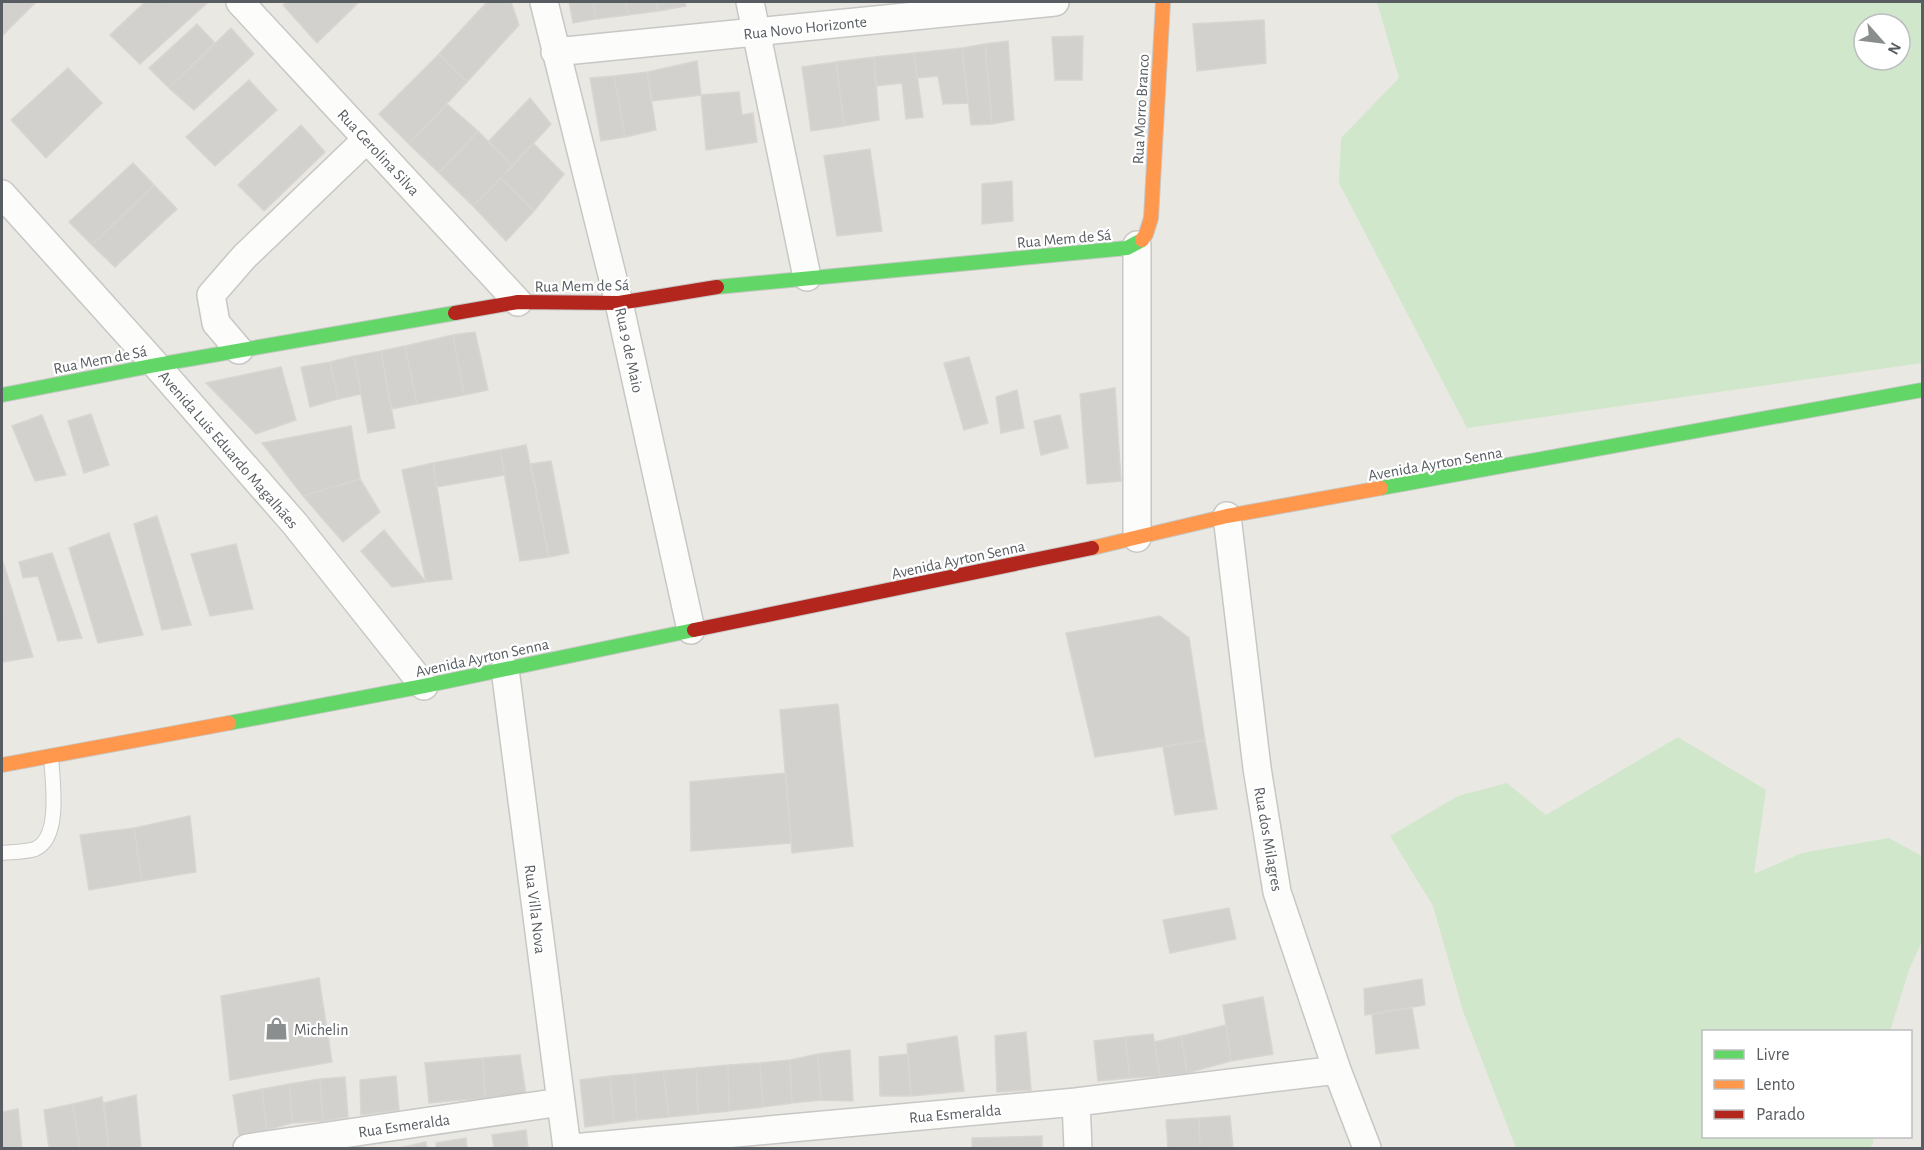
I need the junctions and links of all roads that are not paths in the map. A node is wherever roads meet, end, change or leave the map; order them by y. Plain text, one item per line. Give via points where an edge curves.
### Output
1 (240, 2) edge
2 (544, 2) edge
3 (750, 2) edge
4 (1055, 2) edge
5 (1162, 2) edge
6 (757, 32) junction
7 (555, 52) junction
8 (367, 139) junction
9 (2, 194) edge
10 (1137, 245) junction
11 (807, 277) junction
12 (518, 302) junction
13 (620, 303) junction
14 (239, 350) junction
15 (156, 365) junction
16 (1923, 390) edge
17 (2, 395) edge
18 (1227, 516) junction
19 (1137, 537) junction
20 (691, 630) junction
21 (505, 669) junction
22 (424, 686) junction
23 (51, 756) junction
24 (2, 765) edge
25 (2, 853) edge
26 (1337, 1070) junction
27 (561, 1102) junction
28 (1076, 1102) junction
29 (247, 1149) edge
30 (567, 1149) edge
31 (572, 1149) edge
32 (1078, 1149) edge
33 (1367, 1149) edge

1 - 8 street, Rua Gerolina Silva
2 - 7 street, Rua 9 de Maio
3 - 6 street
4 - 6 street, Rua Novo Horizonte
5 - 10 main road, Rua Morro Branco via 1151,218
6 - 7 street, Rua Novo Horizonte
6 - 11 street
7 - 13 street, Rua 9 de Maio
8 - 12 street, Rua Gerolina Silva
8 - 14 street via 244,257 211,295 216,323
9 - 15 street, Avenida Luis Eduardo Magalhães
10 - 11 main road, Rua Mem de Sá via 1127,249
10 - 19 street
11 - 13 main road, Rua Mem de Sá
12 - 13 main road, Rua Mem de Sá
12 - 14 main road, Rua Mem de Sá
13 - 20 street, Rua 9 de Maio
14 - 15 main road, Rua Mem de Sá
15 - 17 main road, Rua Mem de Sá
15 - 22 street, Avenida Luis Eduardo Magalhães via 295,524
16 - 18 main road, Avenida Ayrton Senna
18 - 19 main road, Avenida Ayrton Senna
18 - 26 street, Rua dos Milagres via 1257,768 1277,892
19 - 20 main road, Avenida Ayrton Senna
20 - 21 main road, Avenida Ayrton Senna
21 - 22 main road, Avenida Ayrton Senna
21 - 27 street, Rua Villa Nova
22 - 23 main road, Avenida Ayrton Senna
23 - 24 main road, Avenida Ayrton Senna
23 - 25 lane via 50,835 34,849
26 - 28 street, Rua Esmeralda
26 - 33 street, Rua dos Milagres
27 - 29 street, Rua Esmeralda
27 - 30 street, Rua Villa Nova
28 - 31 street, Rua Esmeralda
28 - 32 street

